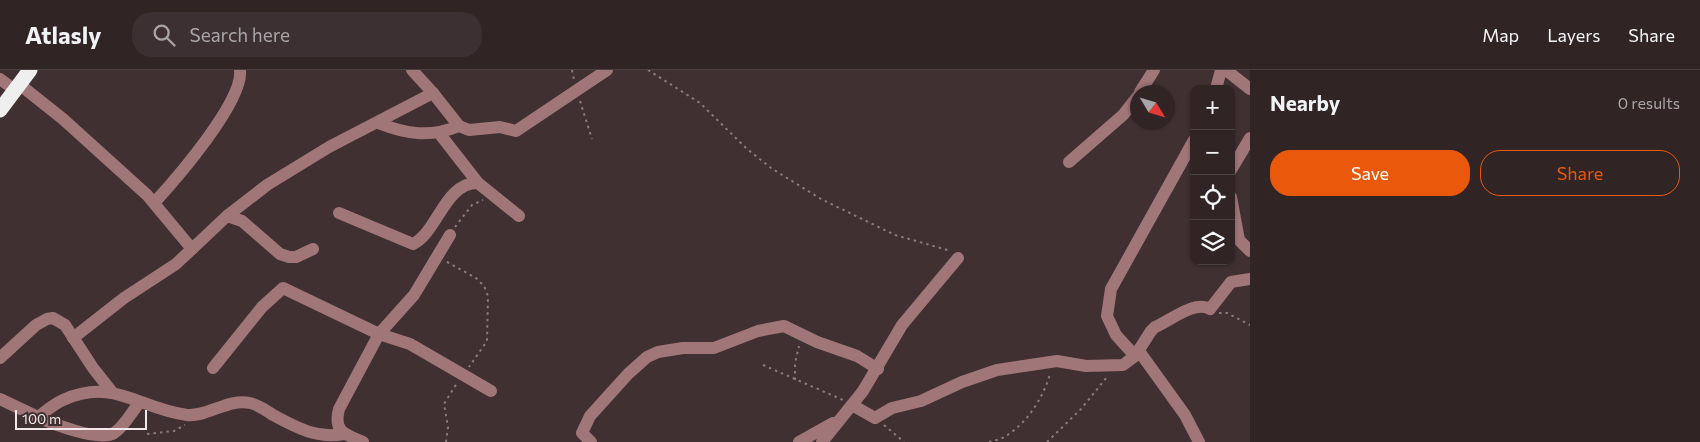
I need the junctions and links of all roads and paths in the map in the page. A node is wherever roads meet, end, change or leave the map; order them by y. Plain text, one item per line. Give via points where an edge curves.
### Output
1 (30, 70) edge
2 (240, 70) edge
3 (412, 70) edge
4 (607, 70) edge
5 (648, 70) edge
6 (1154, 70) edge
7 (1221, 70) edge
8 (1226, 70) edge
9 (0, 79) edge
10 (1144, 85) edge
11 (1217, 85) edge
12 (17, 87) junction
13 (1250, 89) edge
14 (577, 90) junction
15 (433, 93) junction
16 (1130, 106) edge
17 (0, 110) edge
18 (378, 123) junction
19 (458, 126) junction
20 (439, 133) junction
21 (1250, 138) edge
22 (592, 139) dead end
23 (1190, 147) edge
24 (1069, 162) dead end
25 (1235, 163) edge
26 (478, 183) junction
27 (492, 196) junction
28 (155, 202) junction
29 (339, 213) dead end
30 (227, 216) junction
31 (519, 216) dead end
32 (1235, 218) edge
33 (450, 234) joint
34 (192, 249) junction
35 (314, 249) dead end
36 (1250, 251) edge
37 (438, 257) junction
38 (958, 258) joint
39 (1250, 279) edge
40 (1210, 309) junction
41 (1250, 325) edge
42 (379, 334) junction
43 (800, 334) junction
44 (73, 338) junction
45 (1137, 354) junction
46 (0, 358) edge
47 (1054, 362) junction
48 (763, 365) dead end
49 (1120, 365) junction
50 (213, 368) dead end
51 (878, 369) junction
52 (464, 375) junction
53 (795, 380) junction
54 (491, 391) dead end
55 (112, 392) junction
56 (0, 399) edge
57 (140, 402) junction
58 (852, 405) junction
59 (192, 415) junction
60 (38, 417) junction
61 (875, 418) junction
62 (840, 419) junction
63 (112, 434) junction
64 (147, 434) dead end
65 (344, 434) junction
66 (100, 442) edge
67 (363, 442) edge
68 (446, 442) edge
69 (590, 442) edge
70 (798, 442) edge
71 (822, 442) edge
72 (904, 442) edge
73 (989, 442) edge
74 (1047, 442) edge
75 (1199, 442) edge

1 - 12 highway
2 - 28 street via 233,96 206,141
3 - 15 street
4 - 14 street
5 - 38 path via 700,103 771,168 821,199 894,235 954,252
6 - 10 street
7 - 11 street
8 - 13 street
9 - 12 street
12 - 17 highway
12 - 28 street via 90,142
14 - 19 street via 516,131 500,127 469,130
14 - 22 path
15 - 18 street
15 - 19 street
16 - 24 street
18 - 20 street via 405,132
18 - 30 street via 267,185
19 - 20 street
20 - 26 street
21 - 25 street
23 - 45 street via 1111,289 1107,316 1116,335
26 - 27 street
26 - 29 street via 472,183 454,195 424,235 413,244
27 - 31 street
27 - 33 path via 472,205
28 - 34 street
30 - 34 street
30 - 35 street via 242,221 280,254 296,257
32 - 36 street via 1239,240
33 - 37 street
34 - 44 street
37 - 42 street via 414,296
37 - 52 path via 476,278 488,296 486,341
38 - 51 street via 902,325
39 - 40 street via 1231,282
40 - 41 path
40 - 45 street via 1201,306 1155,328
42 - 50 street via 283,288 262,307
42 - 52 street via 410,344
42 - 65 street via 339,409 337,422
43 - 51 street via 857,356
43 - 53 path
43 - 69 street via 791,327 782,326 758,331 714,348 683,348 652,354 628,374 590,416 582,433
44 - 46 street via 58,320 47,319
44 - 55 street
45 - 49 street
45 - 75 street via 1185,415
47 - 49 street via 1086,366
47 - 61 street via 1026,364 978,376 921,401 892,408
47 - 73 path via 1044,390 1030,414 1004,438
48 - 53 path
49 - 74 path
51 - 58 street
52 - 54 street
52 - 68 path via 444,404 448,427
53 - 58 path
55 - 57 street
55 - 60 street via 82,392 61,400
56 - 60 street
57 - 59 street
57 - 63 street
58 - 61 street
58 - 62 street
59 - 64 path via 181,428
59 - 65 street via 247,402 307,432 323,436
60 - 63 street via 58,426 92,434
61 - 72 path
62 - 70 street
62 - 71 street
63 - 66 street
65 - 67 street

